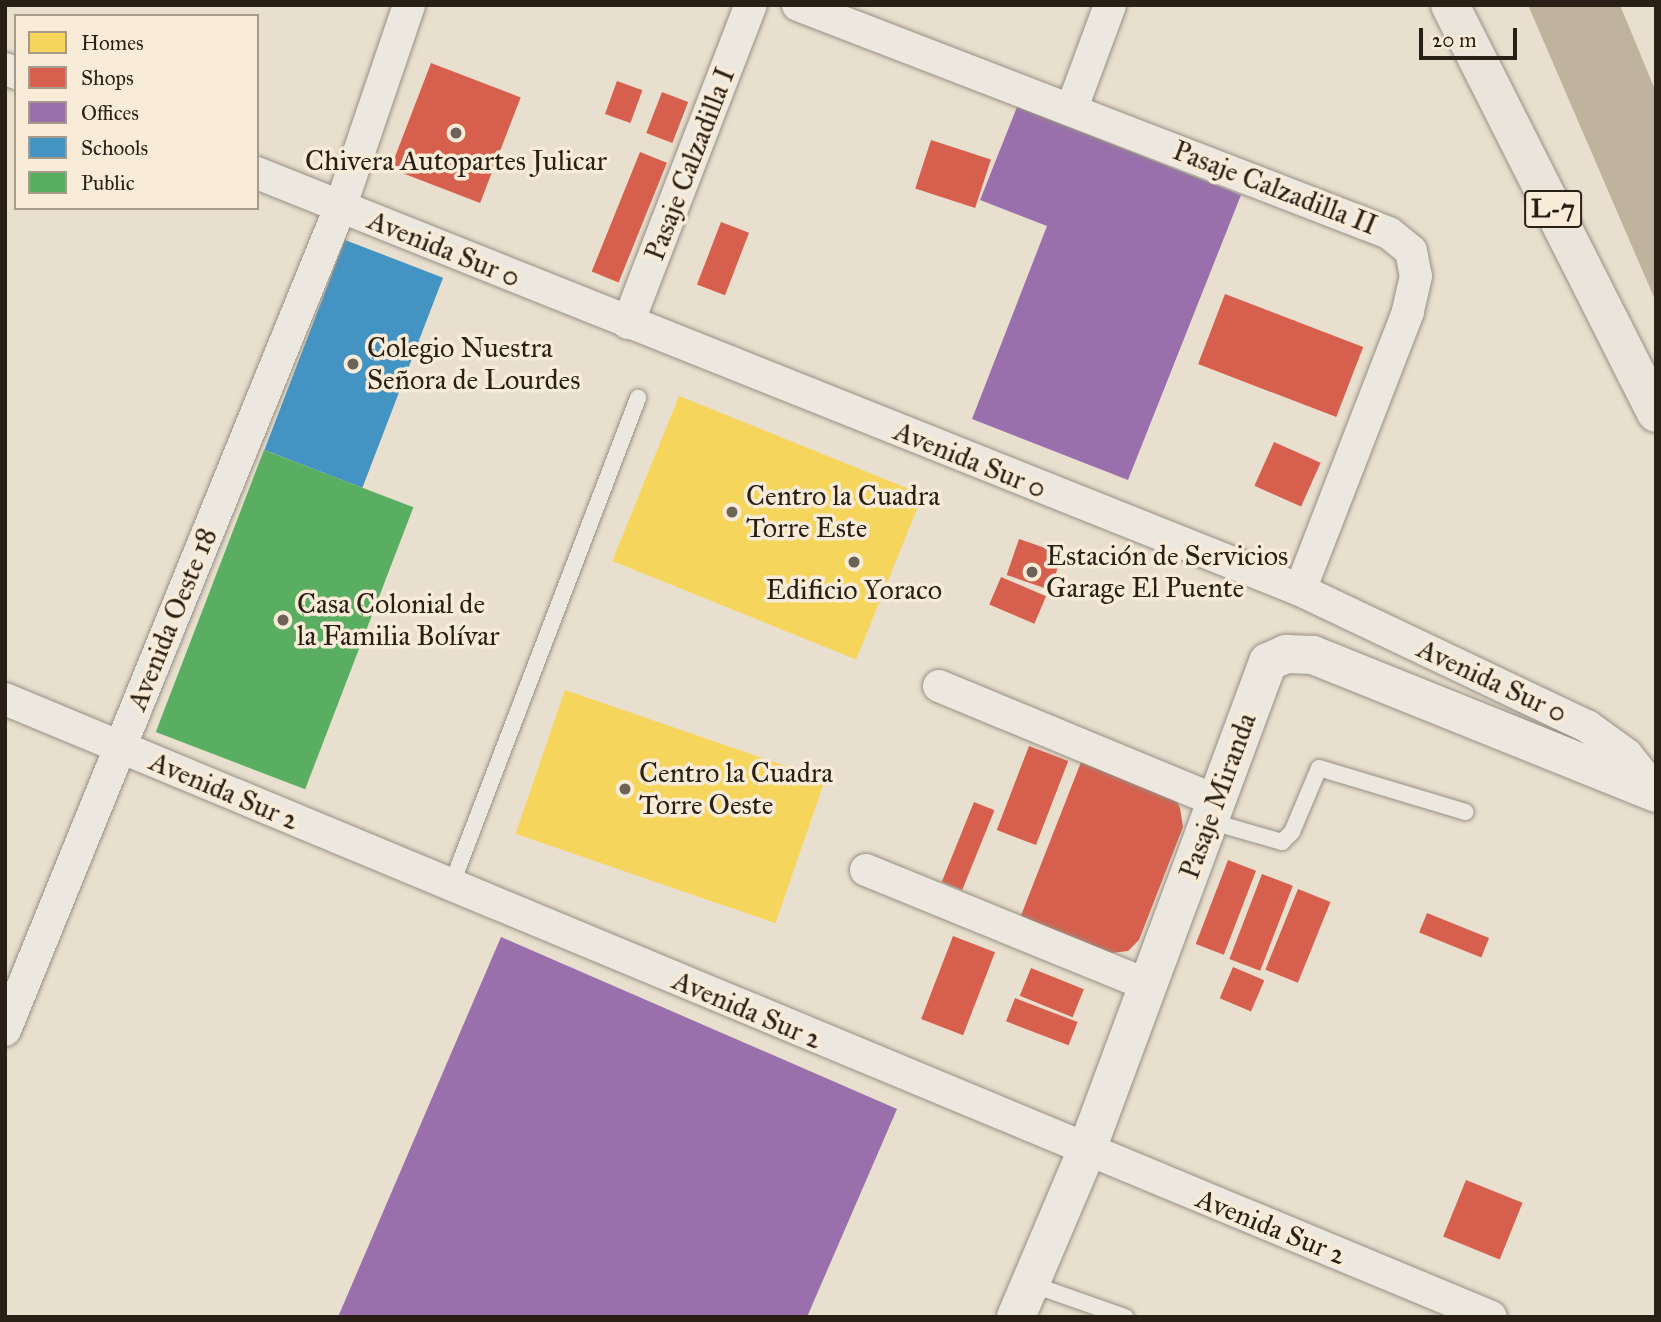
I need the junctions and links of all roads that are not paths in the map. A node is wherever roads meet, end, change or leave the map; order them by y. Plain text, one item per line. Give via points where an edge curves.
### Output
1 (409, 5) edge
2 (751, 5) edge
3 (798, 5) edge
4 (1110, 5) edge
5 (1450, 5) edge
6 (1072, 108) junction
7 (259, 174) edge
8 (340, 208) junction
9 (628, 323) junction
10 (638, 398) dead end
11 (1656, 413) edge
12 (1300, 590) junction
13 (939, 686) dead end
14 (5, 699) edge
15 (120, 747) junction
16 (1656, 792) edge
17 (1212, 811) junction
18 (1466, 811) dead end
19 (866, 870) dead end
20 (452, 886) junction
21 (1148, 985) junction
22 (5, 1030) edge
23 (1086, 1152) junction
24 (1023, 1300) edge
25 (1125, 1317) edge
26 (1491, 1317) edge

1 - 8 street, Avenida Oeste 18
2 - 9 street, Pasaje Calzadilla I
3 - 6 street, Pasaje Calzadilla II
4 - 6 street
5 - 11 highway, L-7
6 - 12 street, Pasaje Calzadilla II via 1389,233 1411,251 1416,276 1408,312
7 - 8 street, Avenida Sur 0
8 - 9 street, Avenida Sur 0
8 - 15 street, Avenida Oeste 18
9 - 12 street, Avenida Sur 0
10 - 20 lane
12 - 16 street, Avenida Sur 0 via 1587,726 1628,755
13 - 17 street
14 - 15 street, Avenida Sur 2
15 - 20 street, Avenida Sur 2
15 - 22 street, Avenida Oeste 18
16 - 17 main road, Pasaje Miranda via 1313,655 1286,654 1268,662
17 - 18 lane via 1282,842 1292,832 1319,768
17 - 21 main road, Pasaje Miranda
19 - 21 street
20 - 23 street, Avenida Sur 2
21 - 23 main road, Pasaje Miranda
23 - 24 main road, Pasaje Miranda
23 - 26 street, Avenida Sur 2
24 - 25 lane

